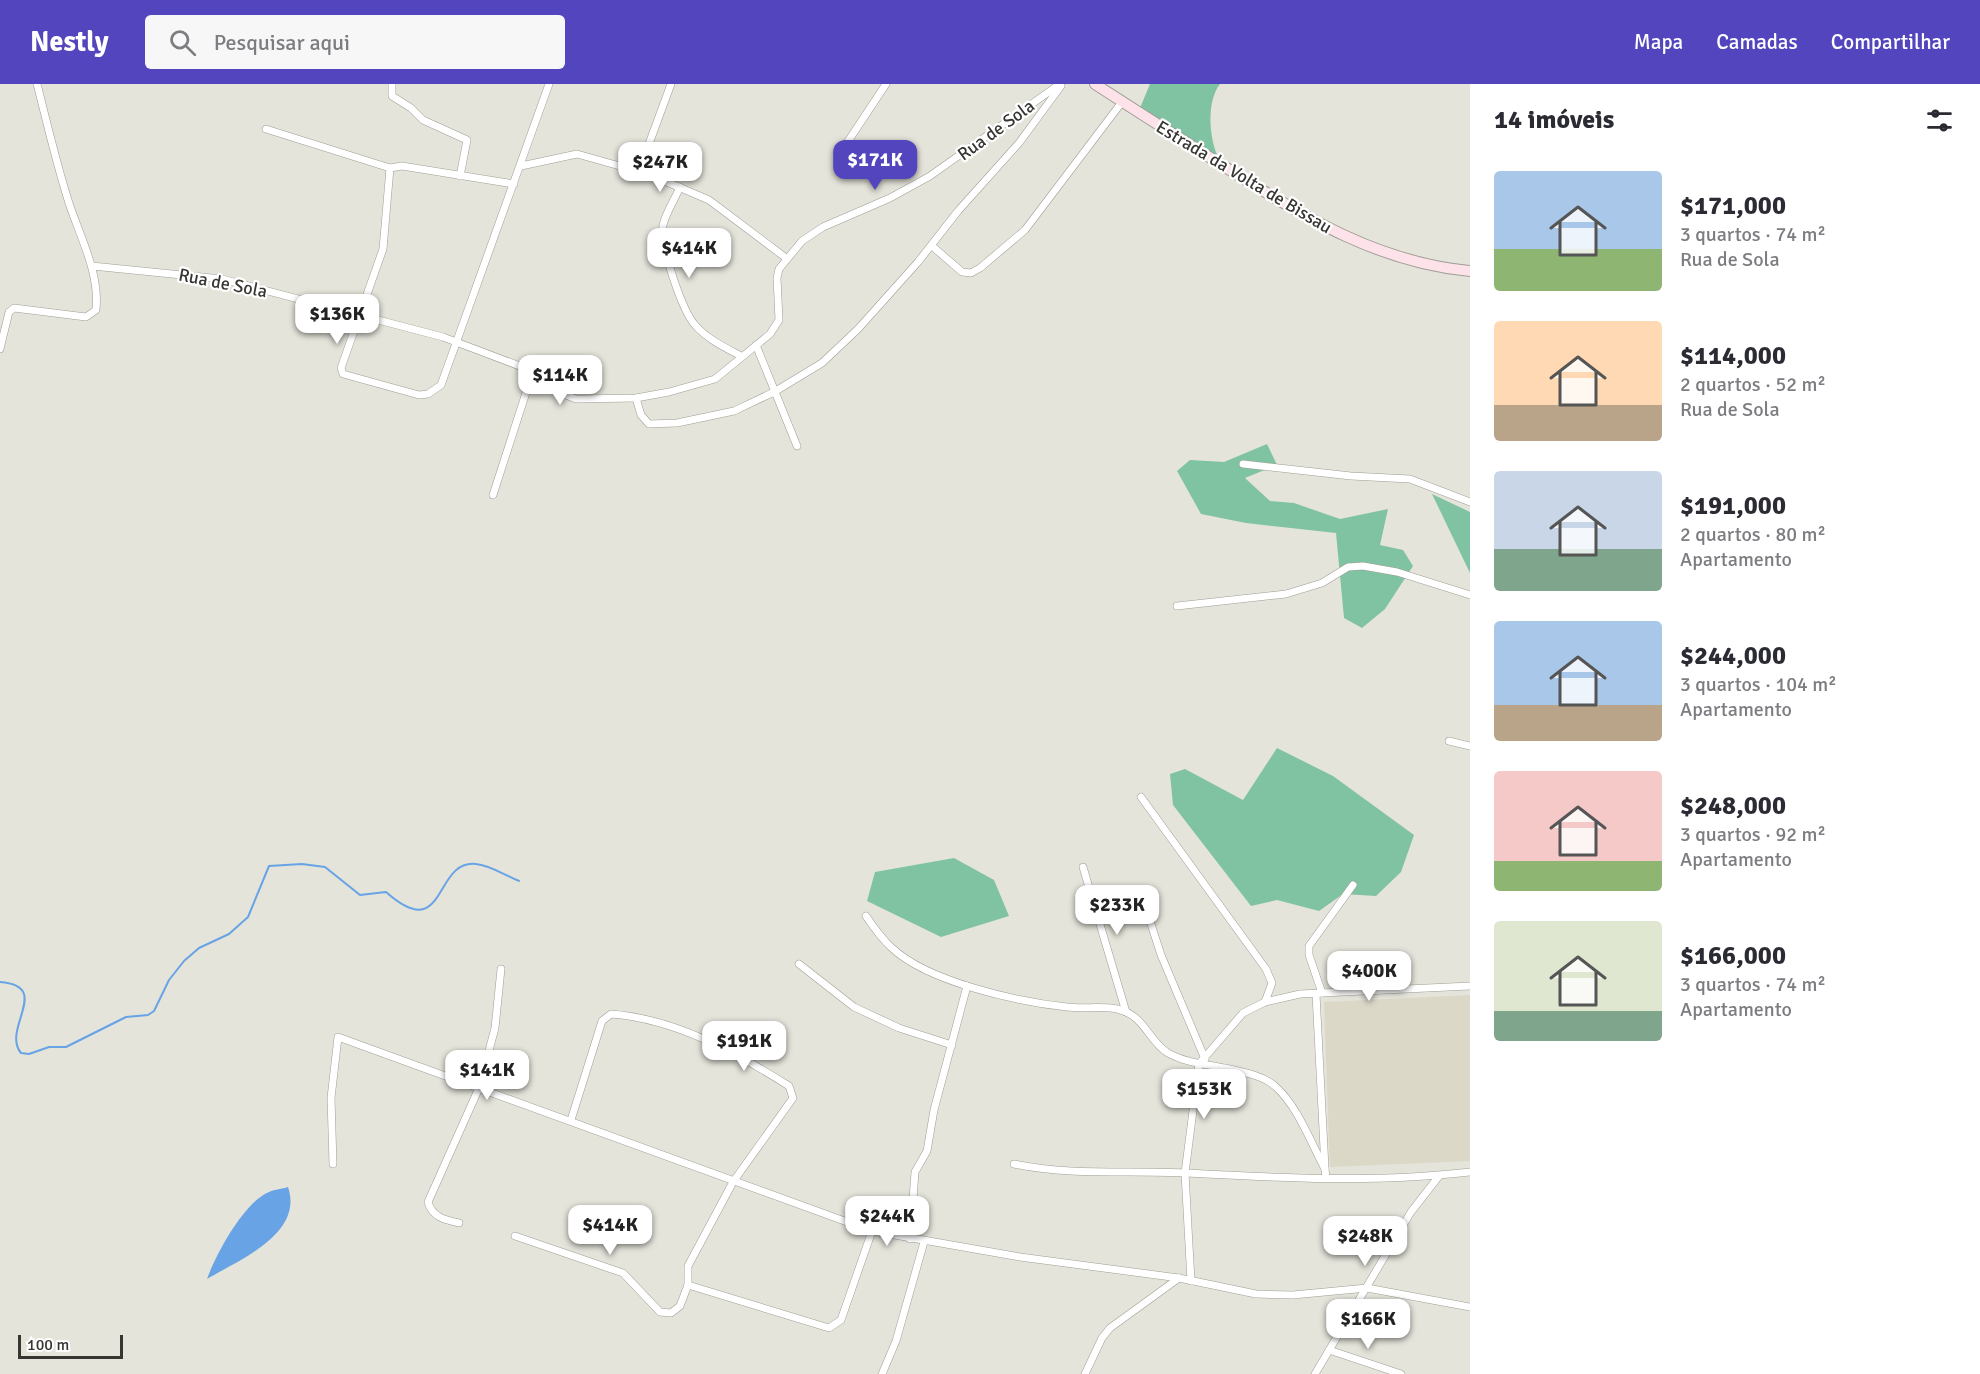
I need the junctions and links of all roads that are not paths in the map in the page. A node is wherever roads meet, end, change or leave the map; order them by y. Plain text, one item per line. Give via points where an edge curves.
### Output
1 (37, 84) edge
2 (392, 84) edge
3 (549, 84) edge
4 (670, 84) edge
5 (886, 84) edge
6 (1061, 84) edge
7 (1095, 84) edge
8 (1122, 102) junction
9 (266, 129) dead end
10 (840, 152) dead end
11 (521, 166) junction
12 (390, 168) junction
13 (639, 171) junction
14 (460, 176) junction
15 (514, 184) junction
16 (680, 187) junction
17 (932, 246) junction
18 (786, 258) junction
19 (92, 266) junction
20 (1470, 271) edge
21 (361, 318) junction
22 (458, 342) junction
23 (756, 345) junction
24 (0, 349) edge
25 (741, 356) junction
26 (533, 371) junction
27 (774, 392) junction
28 (636, 398) junction
29 (797, 446) dead end
30 (1243, 464) dead end
31 (493, 495) dead end
32 (1470, 502) edge
33 (1470, 596) edge
34 (1177, 606) dead end
35 (1449, 741) dead end
36 (1470, 746) edge
37 (1141, 797) dead end
38 (1083, 867) dead end
39 (1353, 885) dead end
40 (1140, 890) dead end
41 (866, 916) dead end
42 (799, 964) dead end
43 (501, 969) dead end
44 (968, 986) junction
45 (1470, 986) edge
46 (1319, 993) junction
47 (1265, 1002) junction
48 (1126, 1012) junction
49 (952, 1045) junction
50 (1202, 1061) junction
51 (479, 1088) junction
52 (571, 1120) junction
53 (333, 1164) dead end
54 (1014, 1164) dead end
55 (1325, 1169) junction
56 (1470, 1172) edge
57 (1185, 1173) junction
58 (1439, 1176) junction
59 (1326, 1178) junction
60 (733, 1182) junction
61 (459, 1222) dead end
62 (872, 1231) junction
63 (515, 1236) dead end
64 (910, 1239) junction
65 (924, 1242) junction
66 (1179, 1278) junction
67 (1191, 1281) junction
68 (688, 1285) junction
69 (1367, 1288) junction
70 (1470, 1307) edge
71 (1329, 1350) junction
72 (882, 1374) edge
73 (1085, 1374) edge
74 (1315, 1374) edge
75 (1401, 1374) edge

1 - 19 street via 68,199
2 - 14 street via 392,96 423,120 467,140
3 - 11 street
4 - 13 street
5 - 10 street
6 - 17 street via 1019,143
6 - 18 street, Rua de Sola via 945,167 890,198 823,227
7 - 8 main road, Estrada da Volta de Bissau
8 - 17 street via 1025,230 980,268 962,272
8 - 20 main road, Estrada da Volta de Bissau via 1330,231 1419,263
9 - 12 street
11 - 13 street via 577,154
11 - 15 street
12 - 14 street via 402,166
12 - 21 street via 386,232
13 - 16 street
14 - 15 street
15 - 22 street
16 - 18 street via 709,200
16 - 25 street via 663,233 686,309 703,333
17 - 27 street via 833,354
18 - 23 street, Rua de Sola via 777,278 779,320
19 - 21 street, Rua de Sola via 222,279
19 - 24 street via 98,299 93,314 86,317 14,308 9,312
21 - 22 street, Rua de Sola
21 - 22 street via 341,368 347,377 428,394 441,385
22 - 26 street, Rua de Sola
23 - 25 street, Rua de Sola
23 - 27 street
25 - 28 street, Rua de Sola via 715,379
26 - 28 street, Rua de Sola via 553,380 566,395 576,399
26 - 31 street
27 - 28 street via 722,415 664,424 645,421
27 - 29 street
30 - 32 street via 1410,479
33 - 34 street via 1397,572 1363,566 1348,567 1322,583 1286,594
35 - 36 street
37 - 47 street via 1266,969 1272,983
38 - 48 street
39 - 46 street via 1309,946
40 - 50 street
41 - 44 street via 904,958
42 - 49 street via 854,1007 899,1028
43 - 51 street via 495,1028
44 - 48 street via 1047,1004
44 - 49 street
45 - 46 street
46 - 47 street
46 - 55 street
47 - 50 street via 1243,1013
48 - 50 street via 1141,1022 1166,1051
49 - 64 street via 927,1151 915,1175
50 - 55 street via 1275,1087 1292,1108
50 - 57 street
51 - 52 street
51 - 53 street via 338,1037 332,1098
51 - 61 street via 428,1202 437,1216
52 - 60 street
52 - 60 street via 607,1015 696,1035 746,1059 793,1092 793,1098
54 - 57 street via 1064,1172
55 - 59 street
56 - 58 street
57 - 59 street
57 - 67 street
58 - 59 street
58 - 69 street via 1410,1212
60 - 62 street
60 - 68 street via 688,1266
62 - 64 street
62 - 68 street via 841,1320 829,1328
63 - 68 street via 623,1273 660,1312 671,1314 680,1306
64 - 65 street
65 - 66 street
65 - 72 street via 897,1341
66 - 67 street
66 - 73 street via 1110,1328
67 - 69 street via 1265,1294
69 - 70 street
69 - 71 street
71 - 74 street
71 - 75 street

